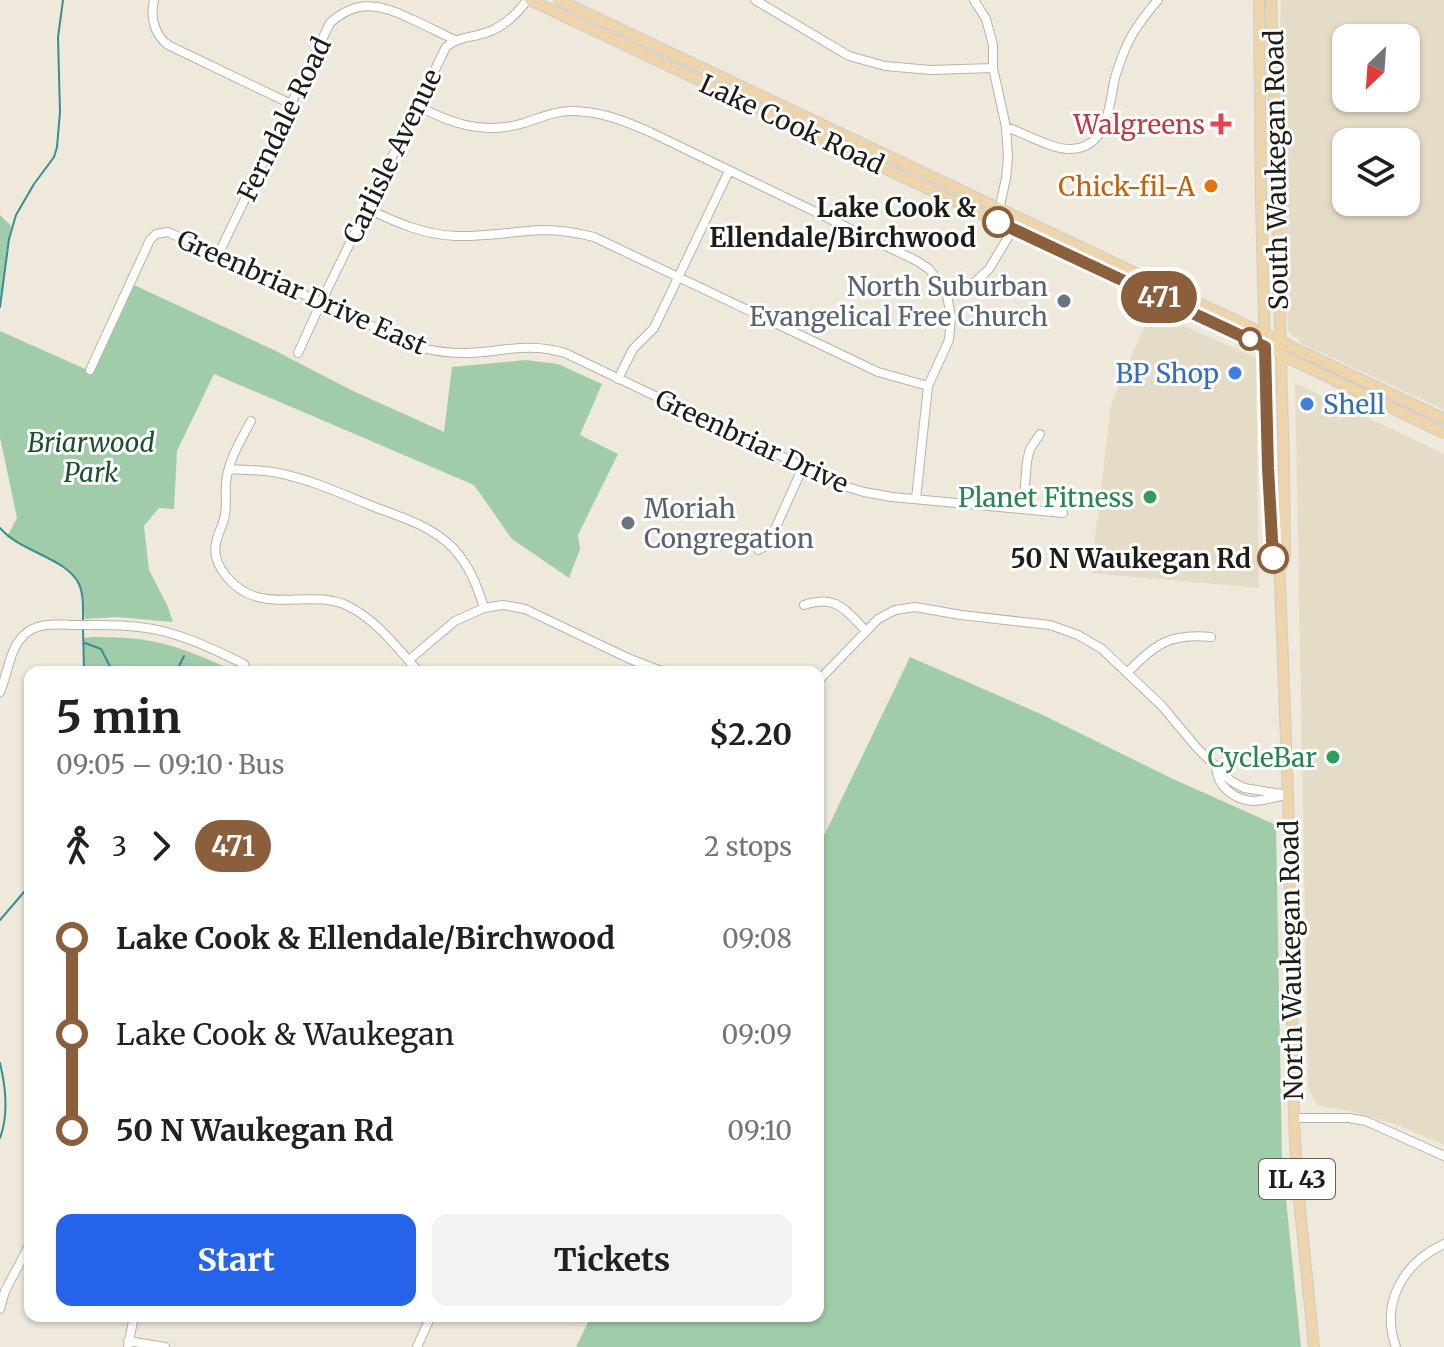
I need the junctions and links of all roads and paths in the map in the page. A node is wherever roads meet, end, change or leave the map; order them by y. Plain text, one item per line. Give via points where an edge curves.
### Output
1 (154, 0) edge
2 (529, 0) edge
3 (559, 0) edge
4 (755, 0) edge
5 (974, 0) edge
6 (1158, 0) edge
7 (1259, 0) edge
8 (1271, 0) edge
9 (455, 40) junction
10 (993, 68) junction
11 (291, 104) junction
12 (417, 105) junction
13 (1006, 127) junction
14 (729, 171) junction
15 (366, 208) junction
16 (999, 210) junction
17 (1016, 224) junction
18 (218, 255) junction
19 (679, 276) junction
20 (947, 295) junction
21 (320, 303) junction
22 (1265, 333) junction
23 (1280, 340) junction
24 (1265, 347) junction
25 (298, 353) dead end
26 (1280, 354) junction
27 (589, 365) joint
28 (90, 370) dead end
29 (618, 379) junction
30 (928, 386) junction
31 (1444, 419) edge
32 (251, 421) dead end
33 (1444, 433) edge
34 (1040, 434) dead end
35 (803, 467) junction
36 (229, 469) junction
37 (916, 499) junction
38 (1023, 509) junction
39 (1063, 513) dead end
40 (758, 550) dead end
41 (1279, 573) junction
42 (804, 605) dead end
43 (484, 608) junction
44 (866, 631) junction
45 (1211, 637) dead end
46 (409, 660) junction
47 (242, 666) edge
48 (414, 666) edge
49 (648, 666) edge
50 (1127, 673) junction
51 (824, 675) edge
52 (0, 692) edge
53 (1288, 795) junction
54 (1294, 1118) junction
55 (1444, 1156) edge
56 (1444, 1244) edge
57 (24, 1255) edge
58 (0, 1309) edge
59 (133, 1322) edge
60 (428, 1322) edge
61 (128, 1344) edge
62 (165, 1347) edge
63 (417, 1347) edge
64 (1314, 1347) edge
65 (1396, 1347) edge

1 - 11 street via 154,26 168,45
2 - 9 street, Carlisle Avenue via 504,24
2 - 17 main road, Lake Cook Road
3 - 16 main road, Lake Cook Road
4 - 10 street via 849,56 931,70
5 - 10 street via 986,19
6 - 13 street via 1125,48 1108,116 1089,143 1060,148
7 - 22 main road, South Waukegan Road / IL 43
8 - 23 main road, South Waukegan Road / IL 43
9 - 11 street, Ferndale Road via 379,4 348,6 330,23
9 - 12 street, Carlisle Avenue via 446,47
10 - 13 street
11 - 18 street, Ferndale Road
12 - 14 street via 454,123 490,128 555,112 591,112 633,124
12 - 15 street, Carlisle Avenue
13 - 16 street via 1008,158
14 - 19 street
14 - 20 street via 917,261
15 - 19 street via 406,227 453,236 545,230 594,237
15 - 21 street, Carlisle Avenue
16 - 17 main road, Lake Cook Road
17 - 20 street via 989,269
17 - 22 main road, Lake Cook Road
17 - 24 main road, Lake Cook Road
18 - 21 street, Greenbriar Drive East
18 - 28 street, Greenbriar Drive East via 168,232 156,234
19 - 29 street via 654,328 633,349
19 - 30 street via 878,372
20 - 30 street via 949,340
21 - 25 street, Carlisle Avenue
21 - 27 street, Greenbriar Drive East via 443,353 529,346 550,348
22 - 23 main road, Lake Cook Road
22 - 24 main road, IL 43
23 - 26 main road, IL 43
23 - 31 main road, Lake Cook Road
24 - 26 main road, Lake Cook Road
24 - 41 main road, North Waukegan Road / IL 43 via 1273,558
26 - 33 main road, Lake Cook Road
26 - 41 main road, North Waukegan Road / IL 43 via 1285,558
27 - 29 street, Greenbriar Drive
29 - 35 street, Greenbriar Drive
30 - 37 street
32 - 36 street
34 - 38 street via 1027,461
35 - 37 street, Greenbriar Drive via 864,492
35 - 40 street via 770,540
36 - 43 street via 303,479 427,528 468,567
36 - 46 street via 224,523 215,543 228,578 257,597 348,606 378,626
37 - 38 street, Greenbriar Drive
38 - 39 street, Greenbriar Drive
41 - 53 main road, North Waukegan Road / IL 43
42 - 44 street via 827,600
43 - 46 street via 455,621
43 - 49 street via 525,609
44 - 50 street via 885,614 915,607 1050,625 1094,643
44 - 51 street
45 - 50 street via 1172,638
46 - 48 street
47 - 52 street via 169,632 37,626 14,649
50 - 53 street via 1216,767 1223,787 1254,801
53 - 54 main road, North Waukegan Road / IL 43
54 - 55 street via 1366,1121
54 - 64 main road, North Waukegan Road / IL 43
56 - 65 street via 1420,1258 1403,1278 1392,1306
57 - 58 street
59 - 61 street
60 - 63 street
61 - 62 street

